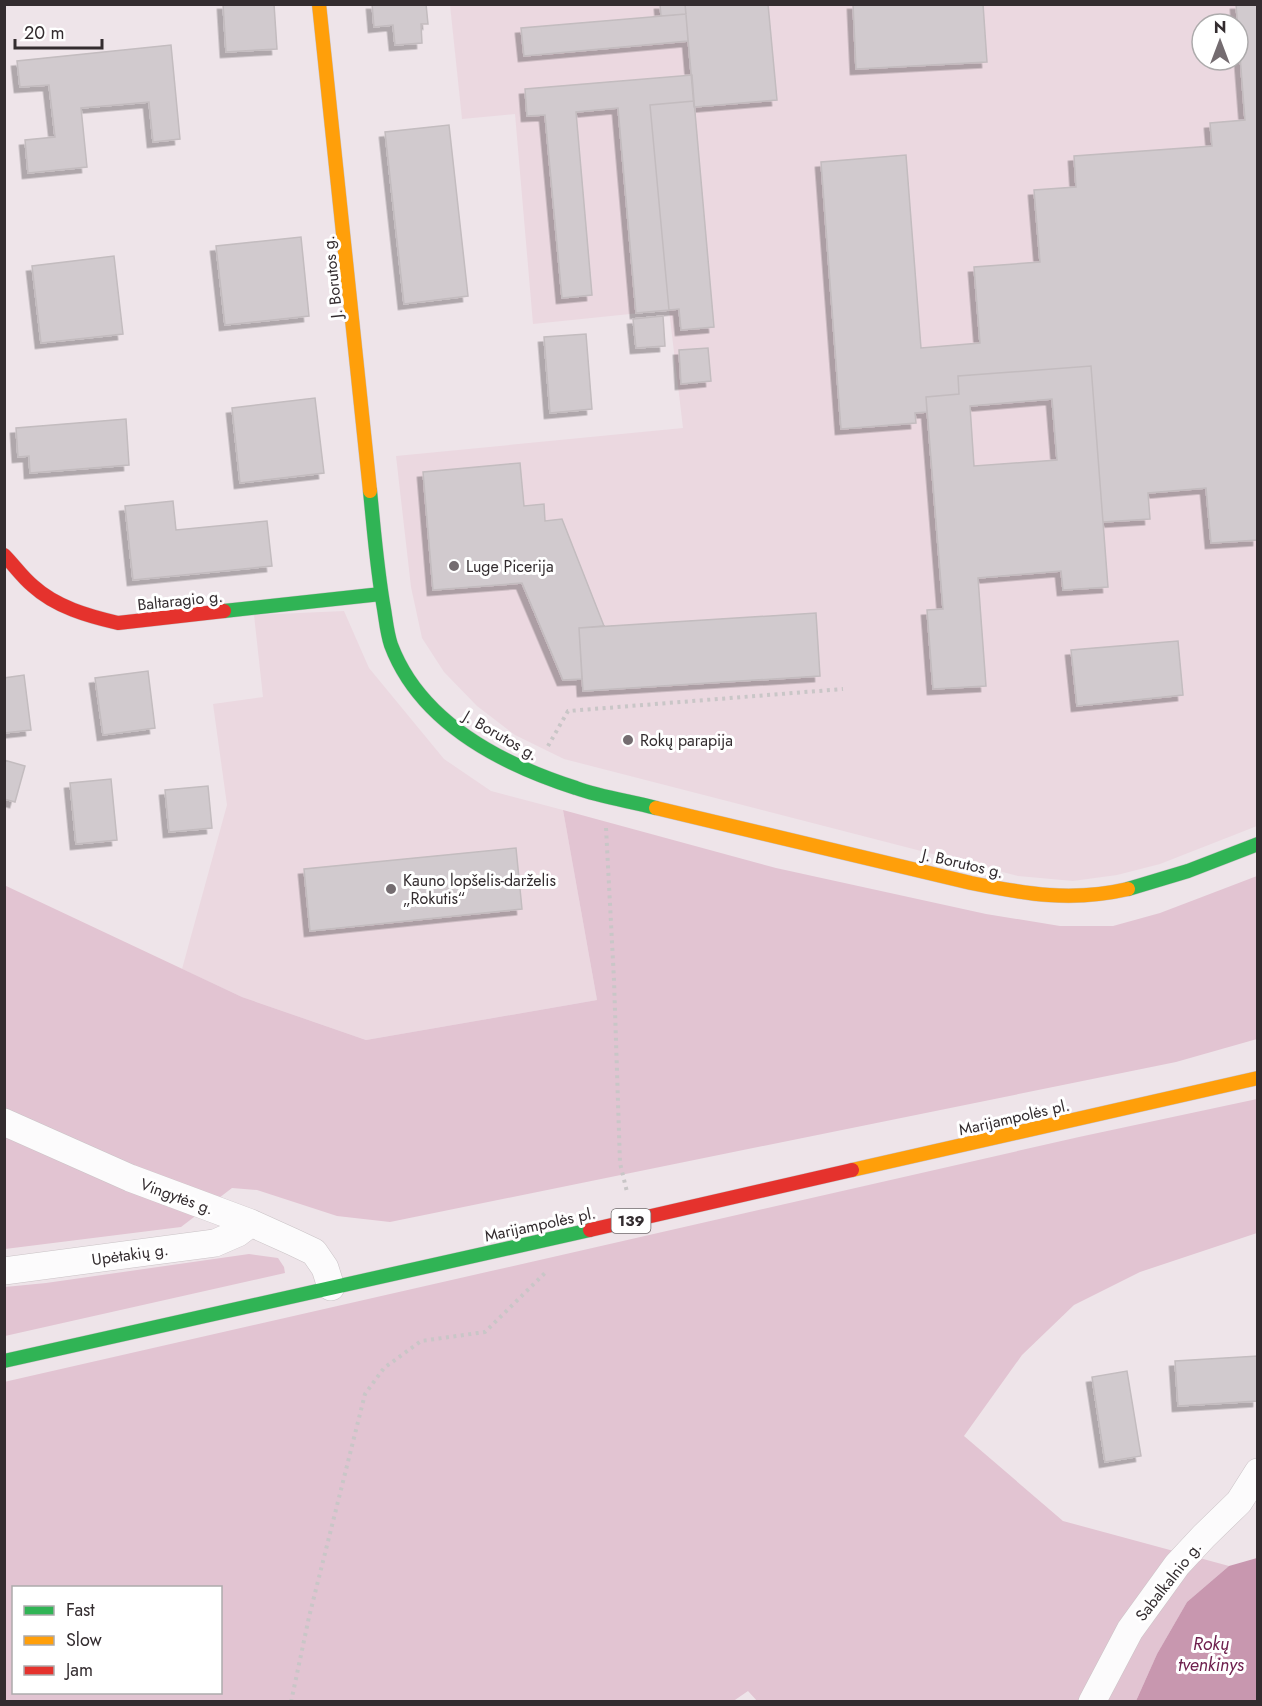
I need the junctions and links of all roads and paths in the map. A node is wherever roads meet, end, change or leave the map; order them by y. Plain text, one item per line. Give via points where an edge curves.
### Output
1 (319, 4) edge
2 (4, 555) edge
3 (381, 594) junction
4 (843, 689) dead end
5 (543, 754) dead end
6 (606, 824) dead end
7 (1257, 844) edge
8 (1257, 1078) edge
9 (4, 1122) edge
10 (620, 1163) dead end
11 (251, 1223) junction
12 (552, 1266) dead end
13 (4, 1271) edge
14 (331, 1287) junction
15 (4, 1360) edge
16 (1257, 1472) edge
17 (291, 1701) edge
18 (1092, 1701) edge

1 - 3 street, J. Borutos g.
2 - 3 street, Baltaragio g. via 36,589 66,607 118,623
3 - 7 street, J. Borutos g. via 391,644 406,675 450,725 479,746 533,773 577,789 971,883 1056,896 1104,894 1145,884
4 - 5 path via 568,711
6 - 10 path
8 - 14 street, Marijampolės pl. / 139
9 - 11 street, Vingytės g. via 130,1178
11 - 13 street, Upėtakių g. via 215,1243
11 - 14 street, Vingytės g. via 314,1252
12 - 17 path via 485,1332 421,1341 384,1368 365,1394
14 - 15 street, Marijampolės pl. / 139
16 - 18 street, Sabalkalnio g. via 1239,1502 1177,1565 1130,1630

